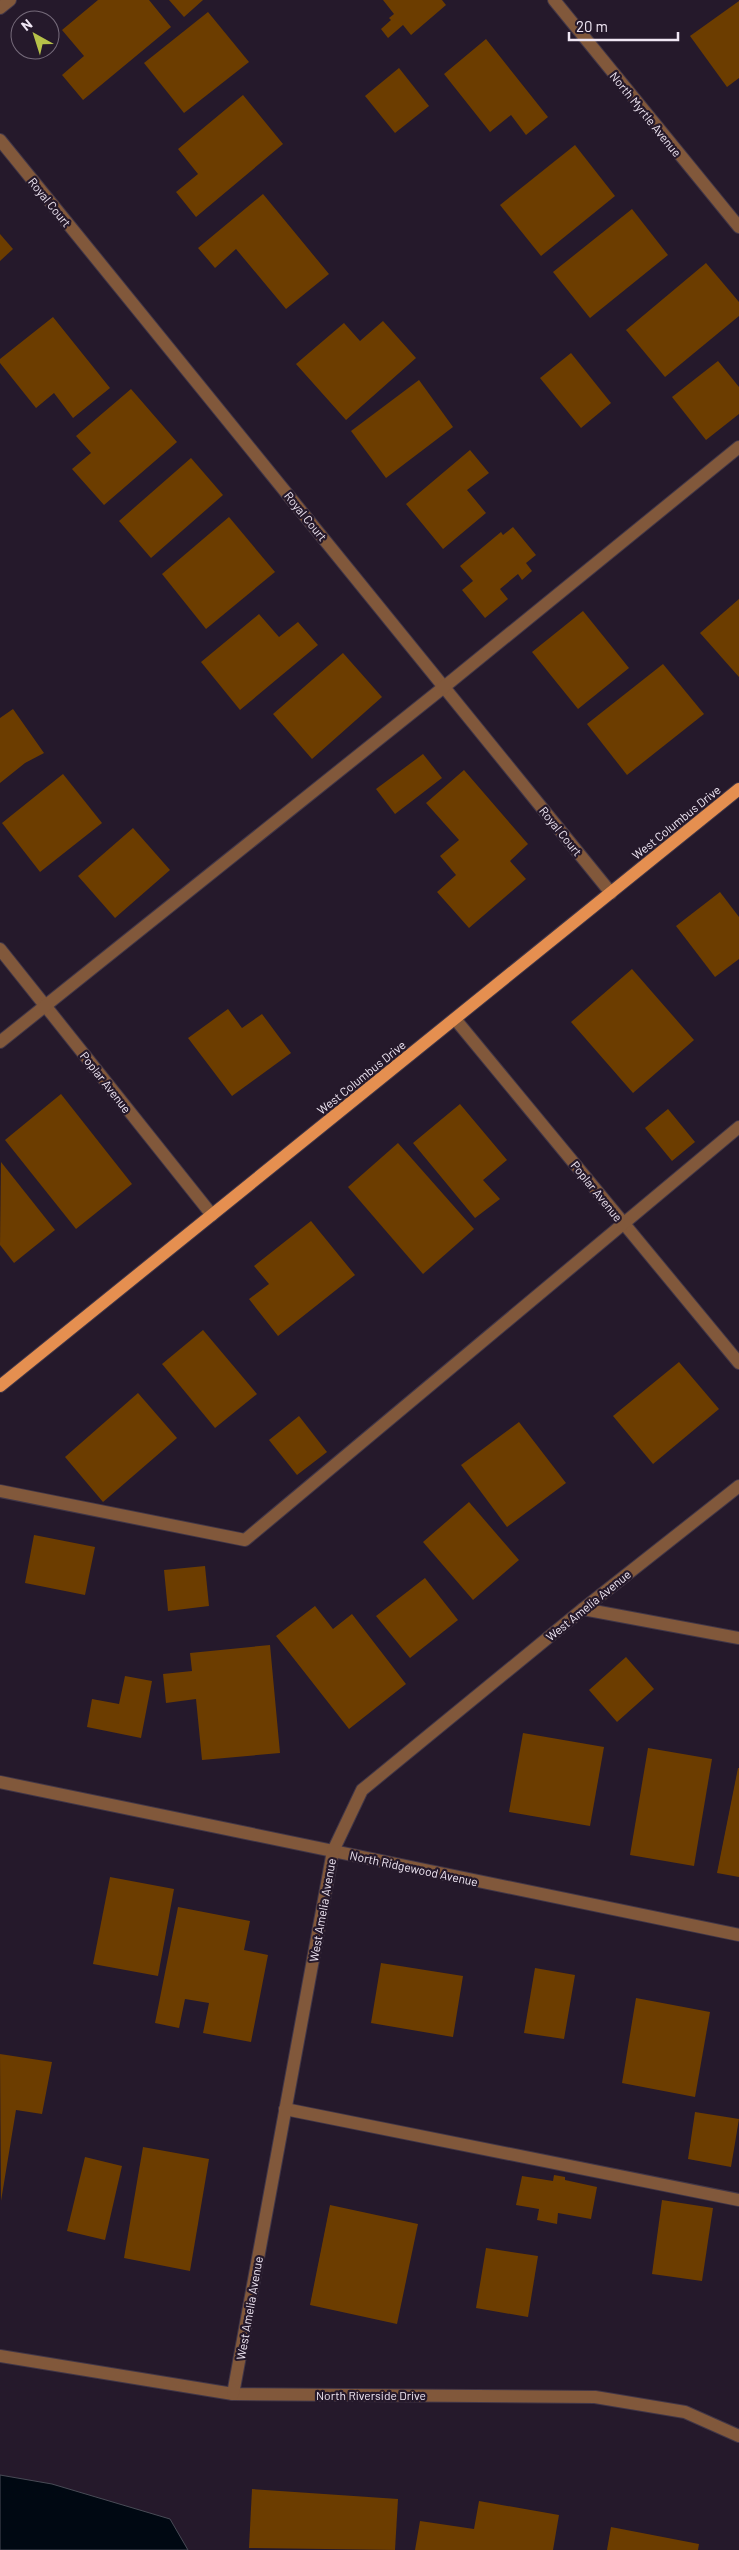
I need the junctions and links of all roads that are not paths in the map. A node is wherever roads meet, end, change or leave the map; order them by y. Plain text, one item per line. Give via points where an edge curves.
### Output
1 (10, 0) edge
2 (554, 0) edge
3 (0, 8) edge
4 (0, 140) edge
5 (739, 227) edge
6 (739, 447) edge
7 (444, 687) junction
8 (739, 789) edge
9 (611, 893) junction
10 (0, 949) edge
11 (44, 1005) junction
12 (455, 1019) junction
13 (0, 1042) edge
14 (739, 1128) edge
15 (212, 1216) junction
16 (623, 1222) junction
17 (739, 1363) edge
18 (0, 1386) edge
19 (739, 1486) edge
20 (0, 1491) edge
21 (583, 1609) junction
22 (739, 1638) edge
23 (0, 1782) edge
24 (333, 1851) junction
25 (739, 1936) edge
26 (285, 2109) junction
27 (739, 2200) edge
28 (0, 2356) edge
29 (233, 2394) junction
30 (739, 2436) edge

1 - 3 street
2 - 5 street, North Myrtle Avenue
4 - 7 street, Royal Court
6 - 7 street
7 - 9 street, Royal Court
7 - 11 street
8 - 9 main road, West Columbus Drive
9 - 12 main road, West Columbus Drive
10 - 11 street, Poplar Avenue
11 - 13 street
11 - 15 street, Poplar Avenue
12 - 15 main road, West Columbus Drive
12 - 16 street, Poplar Avenue
14 - 16 street
15 - 18 main road, West Columbus Drive
16 - 17 street, Poplar Avenue
16 - 20 street via 245,1540
19 - 21 street, West Amelia Avenue
21 - 22 street
21 - 24 street, West Amelia Avenue via 362,1790
23 - 24 street, North Ridgewood Avenue
24 - 25 street, North Ridgewood Avenue
24 - 26 street, West Amelia Avenue
26 - 27 street
26 - 29 street, West Amelia Avenue
28 - 29 street, North Riverside Drive
29 - 30 street, North Riverside Drive via 596,2397 685,2412

